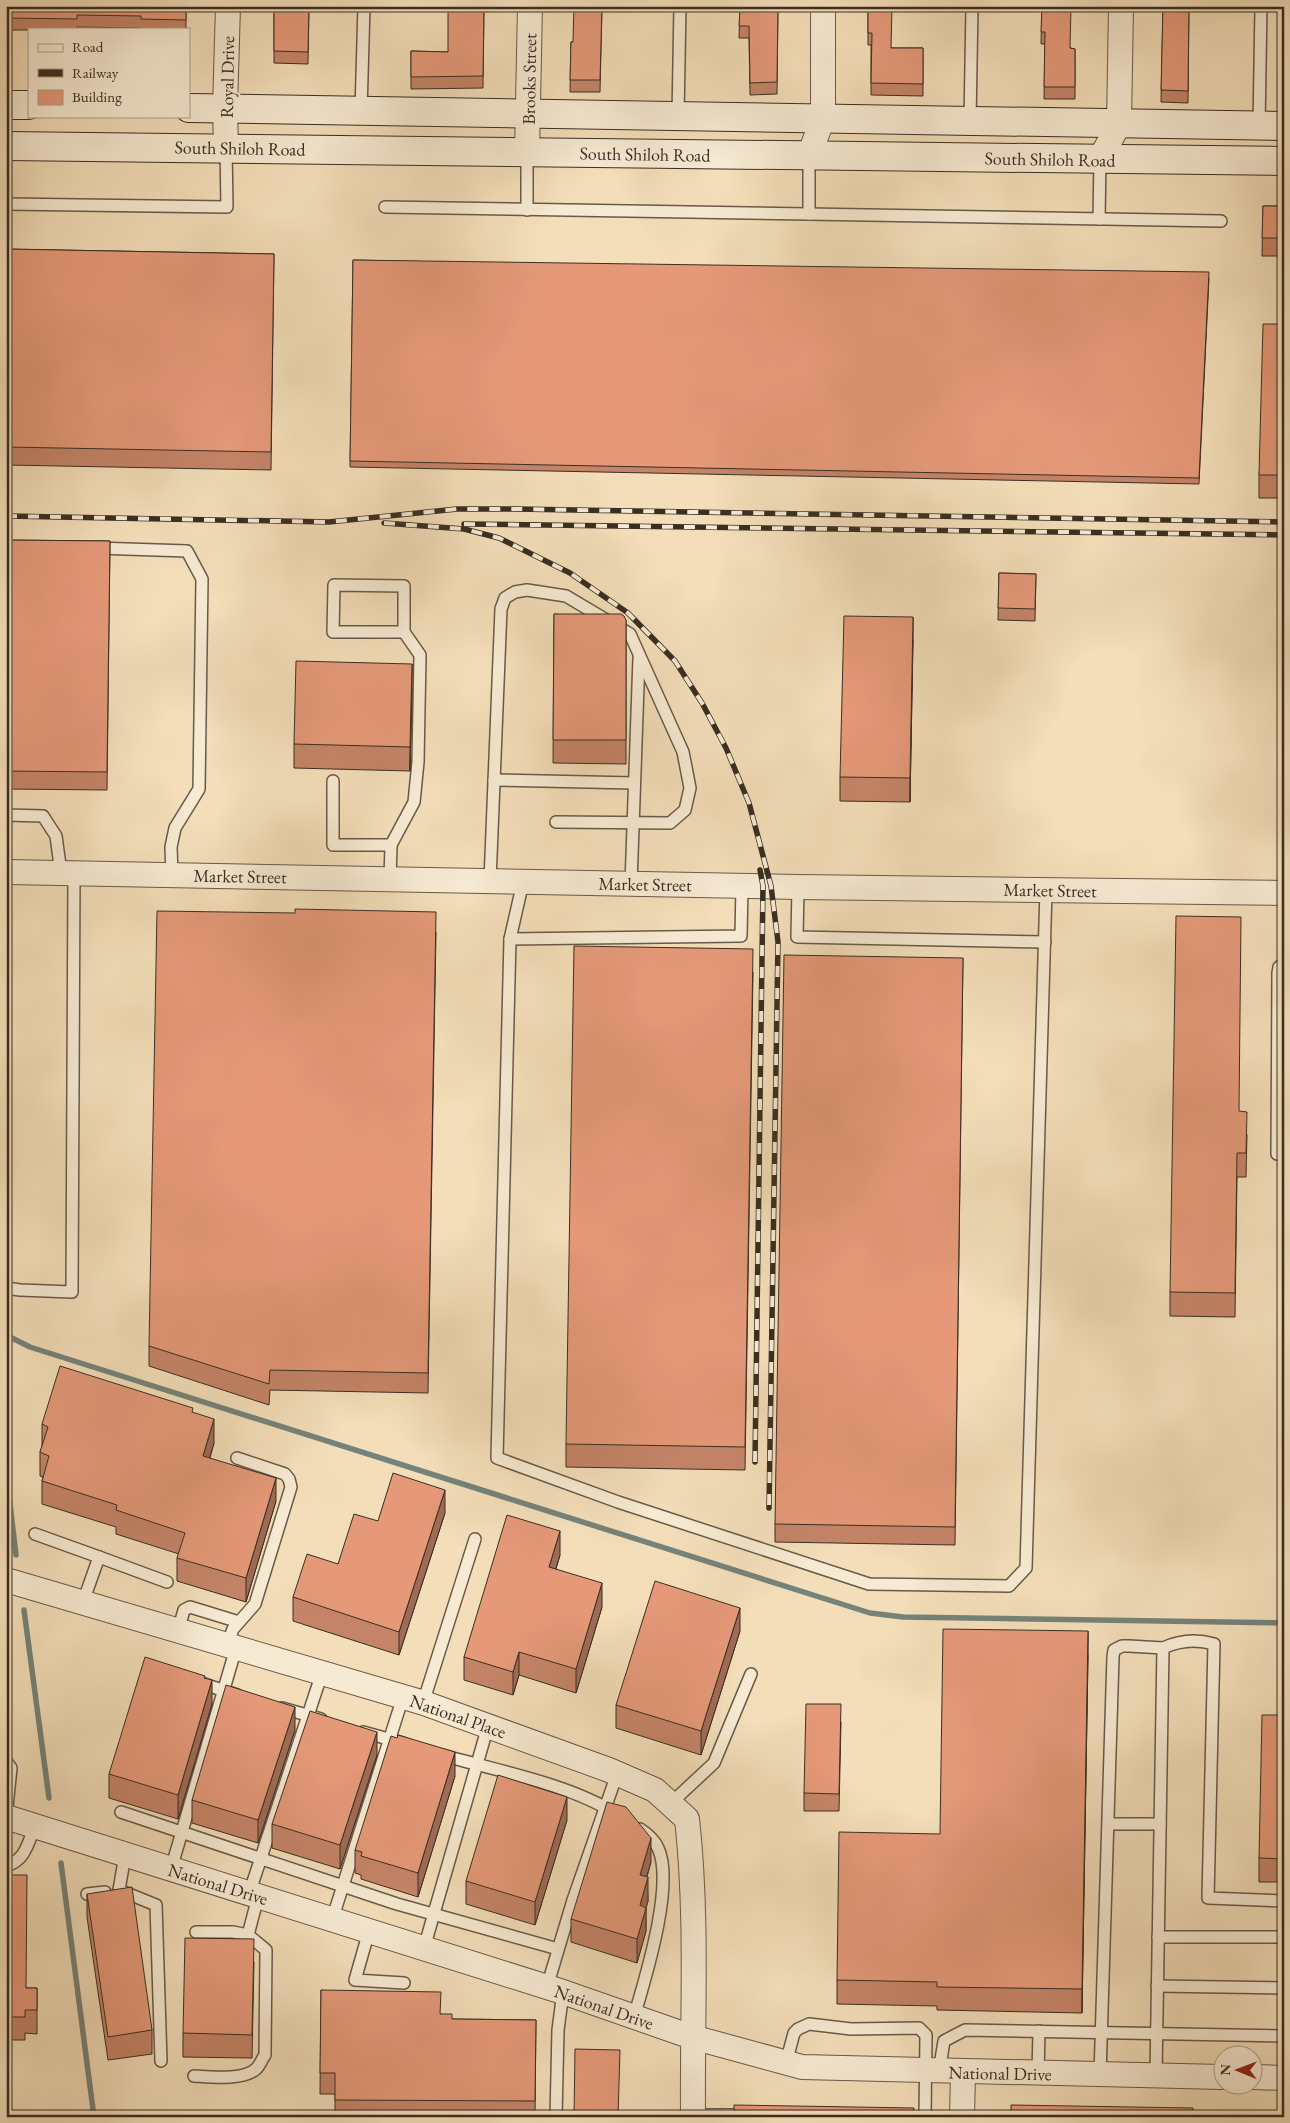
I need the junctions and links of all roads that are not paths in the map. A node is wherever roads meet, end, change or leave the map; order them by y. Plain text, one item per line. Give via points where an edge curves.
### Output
1 (228, 6) edge
2 (364, 6) edge
3 (530, 6) edge
4 (680, 6) edge
5 (823, 6) edge
6 (972, 6) edge
7 (1121, 6) edge
8 (1261, 6) edge
9 (6, 105) edge
10 (28, 106) edge
11 (190, 108) edge
12 (225, 108) junction
13 (361, 111) junction
14 (528, 114) junction
15 (678, 116) junction
16 (822, 118) junction
17 (970, 121) junction
18 (1119, 124) junction
19 (1271, 126) edge
20 (6, 146) edge
21 (226, 148) junction
22 (527, 152) junction
23 (809, 156) junction
24 (1100, 159) junction
25 (1284, 162) edge
26 (6, 204) edge
27 (384, 207) dead end
28 (527, 210) junction
29 (809, 214) junction
30 (1099, 219) junction
31 (1221, 221) dead end
32 (85, 548) edge
33 (404, 632) junction
34 (639, 655) junction
35 (494, 780) junction
36 (333, 781) dead end
37 (634, 783) junction
38 (6, 815) edge
39 (556, 822) dead end
40 (633, 823) junction
41 (390, 845) junction
42 (6, 872) edge
43 (67, 873) junction
44 (172, 875) junction
45 (390, 879) junction
46 (490, 881) junction
47 (523, 882) junction
48 (631, 884) junction
49 (742, 886) junction
50 (798, 887) junction
51 (1046, 890) junction
52 (1284, 893) edge
53 (510, 939) junction
54 (1045, 942) junction
55 (1284, 963) edge
56 (1277, 1154) dead end
57 (6, 1288) edge
58 (237, 1458) dead end
59 (35, 1534) dead end
60 (476, 1539) dead end
61 (99, 1557) junction
62 (6, 1580) edge
63 (167, 1582) dead end
64 (83, 1602) junction
65 (240, 1622) junction
66 (178, 1631) junction
67 (232, 1646) junction
68 (1163, 1648) junction
69 (322, 1673) junction
70 (751, 1674) dead end
71 (188, 1679) edge
72 (224, 1691) junction
73 (252, 1699) edge
74 (413, 1700) junction
75 (271, 1705) edge
76 (308, 1716) junction
77 (335, 1724) edge
78 (488, 1726) junction
79 (353, 1729) edge
80 (390, 1739) junction
81 (417, 1747) edge
82 (434, 1752) edge
83 (6, 1761) edge
84 (477, 1765) junction
85 (617, 1774) junction
86 (670, 1804) junction
87 (604, 1806) junction
88 (121, 1812) dead end
89 (6, 1817) edge
90 (1108, 1824) junction
91 (1160, 1824) junction
92 (35, 1826) junction
93 (182, 1833) junction
94 (125, 1855) junction
95 (261, 1857) junction
96 (6, 1866) edge
97 (172, 1869) junction
98 (343, 1885) junction
99 (119, 1890) junction
100 (87, 1894) edge
101 (254, 1895) junction
102 (1284, 1901) edge
103 (434, 1914) junction
104 (332, 1920) junction
105 (369, 1931) junction
106 (196, 1932) dead end
107 (248, 1935) junction
108 (1158, 1937) junction
109 (1284, 1937) edge
110 (424, 1948) junction
111 (558, 1949) junction
112 (404, 1983) dead end
113 (1158, 1986) junction
114 (1284, 1988) edge
115 (555, 1990) junction
116 (634, 2017) junction
117 (1039, 2031) junction
118 (1101, 2031) junction
119 (1157, 2034) junction
120 (1284, 2036) edge
121 (692, 2037) junction
122 (161, 2061) dead end
123 (786, 2063) junction
124 (932, 2071) junction
125 (963, 2072) junction
126 (1038, 2074) junction
127 (1100, 2075) junction
128 (194, 2076) dead end
129 (1156, 2076) junction
130 (1212, 2077) edge
131 (1262, 2077) edge
132 (1284, 2078) edge
133 (756, 2115) edge
134 (922, 2115) edge
135 (693, 2116) edge
136 (726, 2116) edge
137 (556, 2117) edge
138 (962, 2117) edge

1 - 12 street, Royal Drive
2 - 13 lane
3 - 14 street, Brooks Street
4 - 15 lane
5 - 16 street
6 - 17 lane
7 - 18 street
8 - 19 lane
9 - 10 main road
11 - 12 main road, South Shiloh Road
12 - 13 main road, South Shiloh Road
12 - 21 street, Royal Drive
13 - 14 main road, South Shiloh Road
14 - 15 main road, South Shiloh Road
14 - 22 street, Brooks Street
15 - 16 main road, South Shiloh Road
16 - 17 main road, South Shiloh Road
16 - 23 street
17 - 18 main road, South Shiloh Road
18 - 19 main road, South Shiloh Road
18 - 24 street
20 - 21 main road, South Shiloh Road
21 - 22 main road, South Shiloh Road
21 - 26 lane via 227,207
22 - 23 main road, South Shiloh Road
22 - 28 lane
23 - 24 main road, South Shiloh Road
23 - 29 lane
24 - 25 main road, South Shiloh Road
24 - 30 lane
27 - 28 lane
28 - 29 lane
29 - 30 lane
30 - 31 lane
32 - 44 lane via 187,551 202,579 199,789 175,828 171,847
33 - 33 lane via 333,632 334,585 404,586
33 - 41 lane via 420,654 418,762 414,802
34 - 35 lane via 630,634 566,596 527,590 504,598
34 - 37 lane
34 - 40 lane via 683,752 690,788 685,810 670,823
35 - 37 lane
35 - 46 lane
36 - 41 lane via 333,845
37 - 40 lane
38 - 43 lane via 43,816 56,836
39 - 40 lane
40 - 48 lane
41 - 45 lane
42 - 43 street, Market Street
43 - 44 street, Market Street
43 - 57 lane via 72,1292
44 - 45 street, Market Street
45 - 46 street, Market Street
46 - 47 street, Market Street
47 - 48 street, Market Street
47 - 53 lane
48 - 49 street, Market Street
49 - 50 street, Market Street
49 - 53 lane via 741,936
50 - 51 street, Market Street
50 - 54 lane via 797,937
51 - 52 street, Market Street
51 - 54 lane
53 - 54 lane via 497,1458 618,1502 869,1584 1009,1586 1026,1568
55 - 56 lane via 1278,973
58 - 65 lane via 285,1474 291,1486 255,1604
59 - 61 lane
60 - 74 lane
61 - 63 lane
61 - 64 lane
62 - 64 street, National Place
64 - 66 street, National Place
65 - 66 lane via 190,1606 184,1610
65 - 67 lane via 233,1629
66 - 67 street, National Place
67 - 69 street, National Place
67 - 72 lane
68 - 90 lane via 1122,1646 1114,1652
68 - 91 lane
68 - 102 lane via 1188,1640 1214,1644 1208,1898
69 - 74 street, National Place
69 - 76 lane
70 - 86 lane via 714,1763
71 - 72 lane
72 - 73 lane
72 - 93 lane
74 - 78 street, National Place
74 - 80 lane
75 - 76 lane
76 - 77 lane
76 - 95 lane
78 - 84 lane
78 - 85 street, National Place
79 - 80 lane
80 - 81 lane
80 - 98 lane
82 - 84 lane
83 - 89 lane via 11,1768
84 - 87 lane via 555,1787
84 - 103 lane
85 - 86 street, National Place via 655,1790
85 - 87 lane
86 - 121 street, National Place via 687,1819 692,1865 695,1963
87 - 111 lane
87 - 116 lane via 646,1832 658,1848 664,1873 653,1950
88 - 93 lane
89 - 92 street, National Drive
90 - 91 lane
90 - 118 lane
91 - 108 lane
92 - 94 street, National Drive
92 - 96 lane via 25,1852 16,1863
93 - 95 lane
93 - 97 lane
94 - 97 street, National Drive
94 - 99 lane
95 - 98 lane
95 - 101 lane
97 - 101 street, National Drive
98 - 103 lane
98 - 104 lane
99 - 100 lane
99 - 122 lane via 156,1905
101 - 104 street, National Drive
101 - 107 lane
103 - 110 lane
103 - 111 lane
104 - 105 street, National Drive
105 - 110 street, National Drive
105 - 112 lane via 355,1980
106 - 107 lane
107 - 128 lane via 266,1950 265,2055 256,2069 242,2075
108 - 109 lane
108 - 113 lane
110 - 115 street, National Drive
111 - 115 lane
113 - 114 lane
113 - 119 lane
115 - 116 street, National Drive
115 - 137 lane via 558,2030
116 - 121 street, National Drive
117 - 118 lane
117 - 124 lane via 965,2030 944,2041
117 - 126 lane
118 - 119 lane
118 - 127 lane
119 - 120 lane
119 - 129 lane
121 - 123 street, National Drive
121 - 135 street, National Place
123 - 124 street, National Drive via 802,2067
123 - 124 lane via 794,2033 809,2024 851,2029 919,2028 926,2035
124 - 125 street, National Drive
124 - 134 lane
125 - 126 street, National Drive
125 - 138 street
126 - 127 street, National Drive
127 - 129 street, National Drive
129 - 130 street, National Drive
131 - 132 street
133 - 136 lane
135 - 136 lane

